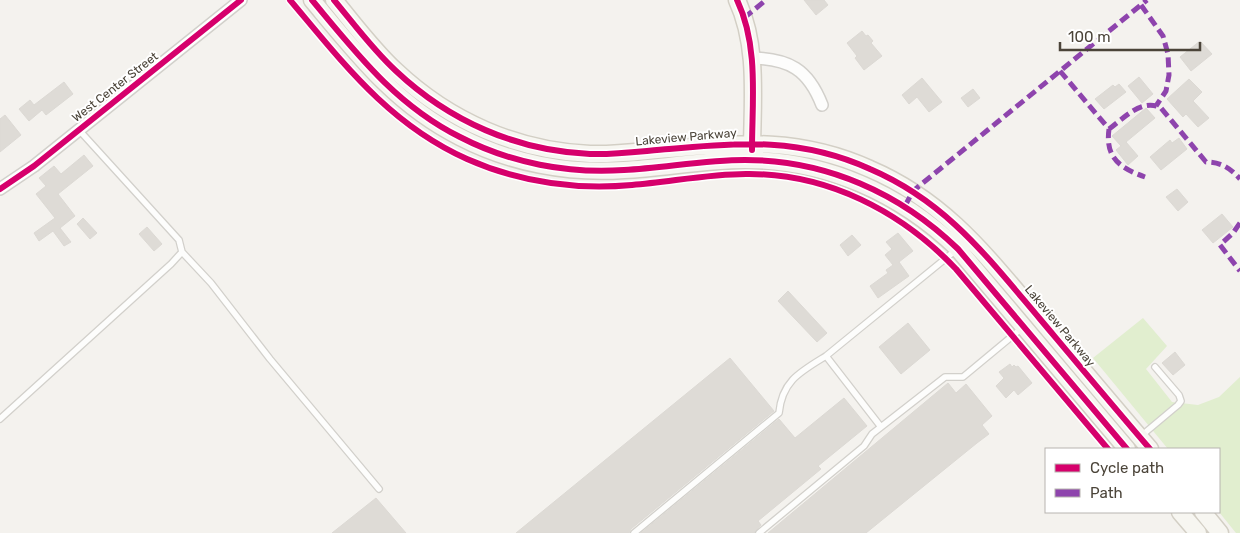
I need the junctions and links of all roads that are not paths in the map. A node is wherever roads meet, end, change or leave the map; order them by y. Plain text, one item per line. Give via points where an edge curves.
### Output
1 (241, 0) edge
2 (312, 0) edge
3 (334, 0) edge
4 (736, 0) edge
5 (752, 58) junction
6 (822, 105) dead end
7 (79, 130) junction
8 (752, 143) junction
9 (752, 160) junction
10 (0, 189) edge
11 (971, 239) junction
12 (958, 249) junction
13 (182, 252) junction
14 (1037, 315) junction
15 (1023, 326) junction
16 (826, 356) junction
17 (1156, 367) dead end
18 (0, 420) edge
19 (881, 427) junction
20 (1145, 443) edge
21 (1126, 448) edge
22 (379, 489) dead end
23 (1181, 513) edge
24 (1203, 513) edge
25 (634, 533) edge
26 (759, 533) edge
27 (1198, 533) edge
28 (1220, 533) edge

1 - 7 street, West Center Street
2 - 9 main road via 366,65 403,100 445,129 492,151 541,165 592,171
3 - 8 main road, Lakeview Parkway via 383,58 413,87 462,119 508,139 541,148 591,154
4 - 5 main road via 747,30
5 - 6 street via 793,65 812,84
5 - 8 main road
7 - 10 street, West Center Street
7 - 13 lane via 179,240
8 - 9 main road
8 - 11 main road, Lakeview Parkway via 802,148 867,167 927,201
9 - 12 main road via 812,167 860,183 919,216
11 - 12 lane
11 - 14 main road, Lakeview Parkway
12 - 15 main road
12 - 16 lane
13 - 18 lane
13 - 22 lane
14 - 15 lane
14 - 20 main road, Lakeview Parkway
15 - 19 lane via 963,377 945,377
15 - 21 main road
16 - 19 lane
16 - 25 lane via 787,384 780,400 780,413
17 - 20 lane via 1181,401
19 - 26 lane via 864,446
23 - 27 main road
24 - 28 main road

